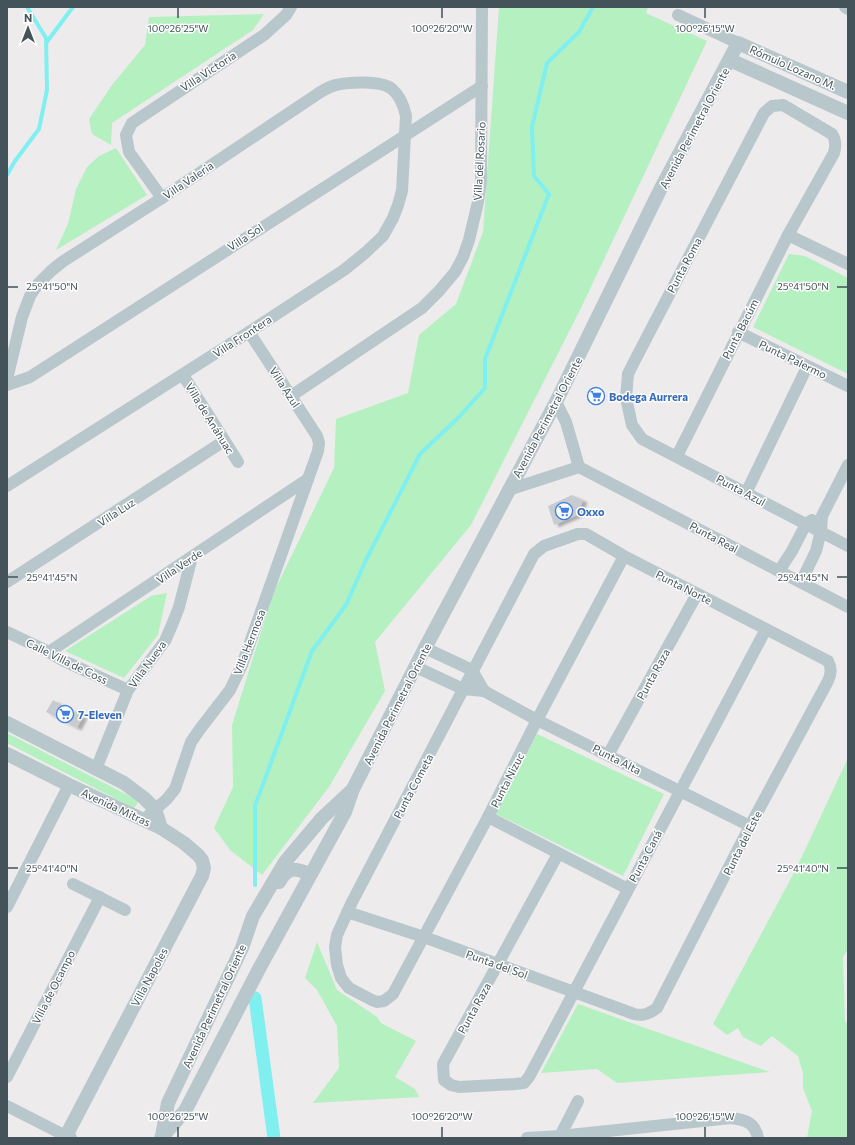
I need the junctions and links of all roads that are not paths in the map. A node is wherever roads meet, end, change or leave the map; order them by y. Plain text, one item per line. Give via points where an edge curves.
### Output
1 (291, 7) edge
2 (482, 7) edge
3 (845, 7) edge
4 (848, 9) edge
5 (678, 15) dead end
6 (738, 43) junction
7 (730, 60) junction
8 (482, 86) junction
9 (848, 92) edge
10 (848, 113) edge
11 (405, 134) junction
12 (835, 138) joint
13 (162, 198) junction
14 (788, 235) junction
15 (848, 264) edge
16 (249, 332) junction
17 (738, 332) junction
18 (807, 367) junction
19 (183, 375) junction
20 (7, 379) edge
21 (7, 385) edge
22 (848, 386) edge
23 (291, 396) junction
24 (556, 402) junction
25 (636, 432) joint
26 (224, 441) junction
27 (319, 443) joint
28 (677, 456) junction
29 (238, 462) dead end
30 (848, 465) edge
31 (579, 467) junction
32 (308, 479) junction
33 (7, 486) edge
34 (508, 490) junction
35 (746, 492) junction
36 (822, 516) junction
37 (806, 524) junction
38 (821, 531) junction
39 (848, 546) edge
40 (534, 554) joint
41 (624, 556) junction
42 (192, 557) junction
43 (779, 571) junction
44 (7, 582) edge
45 (800, 582) junction
46 (697, 594) junction
47 (848, 607) edge
48 (766, 629) junction
49 (7, 632) edge
50 (425, 648) junction
51 (49, 652) junction
52 (416, 667) junction
53 (831, 668) joint
54 (472, 670) junction
55 (463, 689) junction
56 (128, 690) junction
57 (484, 691) junction
58 (538, 720) junction
59 (7, 724) edge
60 (7, 754) edge
61 (608, 755) junction
62 (96, 769) junction
63 (69, 785) junction
64 (353, 789) junction
65 (680, 791) junction
66 (155, 809) junction
67 (488, 817) junction
68 (144, 820) junction
69 (750, 826) junction
70 (161, 828) junction
71 (558, 854) junction
72 (310, 874) junction
73 (73, 884) dead end
74 (628, 888) junction
75 (100, 897) junction
76 (7, 907) edge
77 (125, 910) dead end
78 (347, 912) junction
79 (424, 937) junction
80 (242, 948) junction
81 (499, 964) junction
82 (574, 992) junction
83 (384, 1001) joint
84 (647, 1015) joint
85 (7, 1077) edge
86 (524, 1083) joint
87 (578, 1101) dead end
88 (7, 1106) edge
89 (67, 1137) edge
90 (162, 1137) edge
91 (560, 1137) edge
92 (527, 1138) edge
93 (758, 1138) edge

1 - 13 street, Villa Victoria via 286,15 264,34 132,123 126,135 129,152
2 - 8 street, Villa del Rosario
3 - 4 street
5 - 6 street
6 - 7 street, Avenida Perimetral Oriente
6 - 9 street, Rómulo Lozano M.
7 - 10 street
7 - 24 street, Avenida Perimetral Oriente via 660,190
8 - 11 street, Villa Sol
8 - 23 street, Villa del Rosario via 479,197 469,240 455,272 422,308
11 - 13 street, Villa Valeria via 406,116 403,105 390,87 373,83 334,85
11 - 16 street, Villa Frontera via 402,191 393,218 383,236 344,270
11 - 21 street, Villa Sol via 30,377
12 - 14 street, Punta Bacúm via 834,153
12 - 25 street, Punta Roma via 827,130 784,105 772,106 764,113 628,374 626,398
13 - 20 street, Villa Valeria via 62,262 38,284 22,317
14 - 15 street
14 - 17 street, Punta Bacúm
16 - 19 street, Villa Frontera
16 - 23 street, Villa Azul
17 - 18 street, Punta Palermo
17 - 28 street, Punta Bacúm
18 - 22 street, Punta Palermo
18 - 35 street
19 - 26 street, Villa de Anáhuac
19 - 33 street, Villa Frontera
23 - 27 street, Villa Azul
24 - 31 street via 566,422
24 - 34 street, Avenida Perimetral Oriente
25 - 28 street, Punta Azul via 642,439
26 - 29 street, Villa de Anáhuac
26 - 44 street, Villa Luz
27 - 32 street, Villa Hermosa
28 - 35 street, Punta Azul
30 - 36 street
31 - 34 street
31 - 43 street, Punta Real
32 - 42 street, Villa Verde
32 - 66 street, Villa Hermosa via 236,678 191,742 175,789
34 - 50 street, Avenida Perimetral Oriente
35 - 37 street, Punta Azul
36 - 37 street
36 - 38 street
37 - 38 street, Punta Azul
37 - 43 street
38 - 39 street, Punta Azul
38 - 45 street via 816,551
40 - 41 street, Punta Norte via 544,546 578,534 586,534
40 - 54 street, Punta Cometa
41 - 46 street, Punta Norte
41 - 58 street, Punta Nizuc
42 - 51 street, Villa Verde
42 - 56 street, Villa Nueva via 179,607 165,640
43 - 45 street, Punta Real
45 - 47 street, Punta Real
46 - 48 street, Punta Norte
46 - 61 street, Punta Raza
48 - 53 street, Punta Norte via 828,661
48 - 65 street, Punta Caná
49 - 51 street, Calle Villa de Coss
50 - 52 street, Avenida Perimetral Oriente
50 - 54 street
51 - 56 street, Calle Villa de Coss
52 - 55 street, Punta Alta
52 - 64 street, Avenida Perimetral Oriente
53 - 69 street, Punta del Este via 828,681
54 - 55 street, Punta Cometa
54 - 57 street
55 - 57 street, Punta Alta
55 - 78 street, Punta Cometa
56 - 62 street, Villa Nueva
57 - 58 street, Punta Alta
58 - 61 street, Punta Alta
58 - 67 street, Punta Nizuc
59 - 62 street, Avenida Mitras
60 - 63 street, Avenida Mitras
61 - 65 street, Punta Alta
62 - 66 street, Avenida Mitras via 124,783
63 - 68 street, Avenida Mitras
63 - 76 street
64 - 72 street, Avenida Perimetral Oriente via 345,812
64 - 80 street, Avenida Perimetral Oriente via 322,818 285,862 253,916
65 - 69 street, Punta Alta
65 - 74 street, Punta Caná
66 - 68 street, Villa Hermosa
66 - 70 street, Avenida Mitras
67 - 71 street
67 - 79 street, Punta Nizuc
68 - 70 street, Avenida Mitras
69 - 84 street, Punta del Este via 657,1008
70 - 89 street, Villa Napoles via 198,855 204,868 202,876
71 - 74 street
71 - 81 street, Punta Raza
72 - 80 street via 293,869 283,874
72 - 90 street, Avenida Perimetral Oriente via 185,1111
73 - 75 street
74 - 82 street, Punta Caná
75 - 77 street
75 - 85 street, Villa de Ocampo
78 - 79 street, Punta del Sol
78 - 83 street, Punta Cometa via 335,947 341,978 349,988 377,1002
79 - 81 street, Punta del Sol
79 - 83 street, Punta Nizuc via 393,994
80 - 90 street, Avenida Perimetral Oriente via 168,1103
81 - 82 street, Punta del Sol
81 - 86 street, Punta Raza via 443,1064 444,1080 459,1087
82 - 84 street, Punta del Sol via 634,1014
82 - 86 street, Punta Caná
87 - 91 street
88 - 89 street
91 - 92 street
91 - 93 street via 731,1118 744,1119 754,1126

